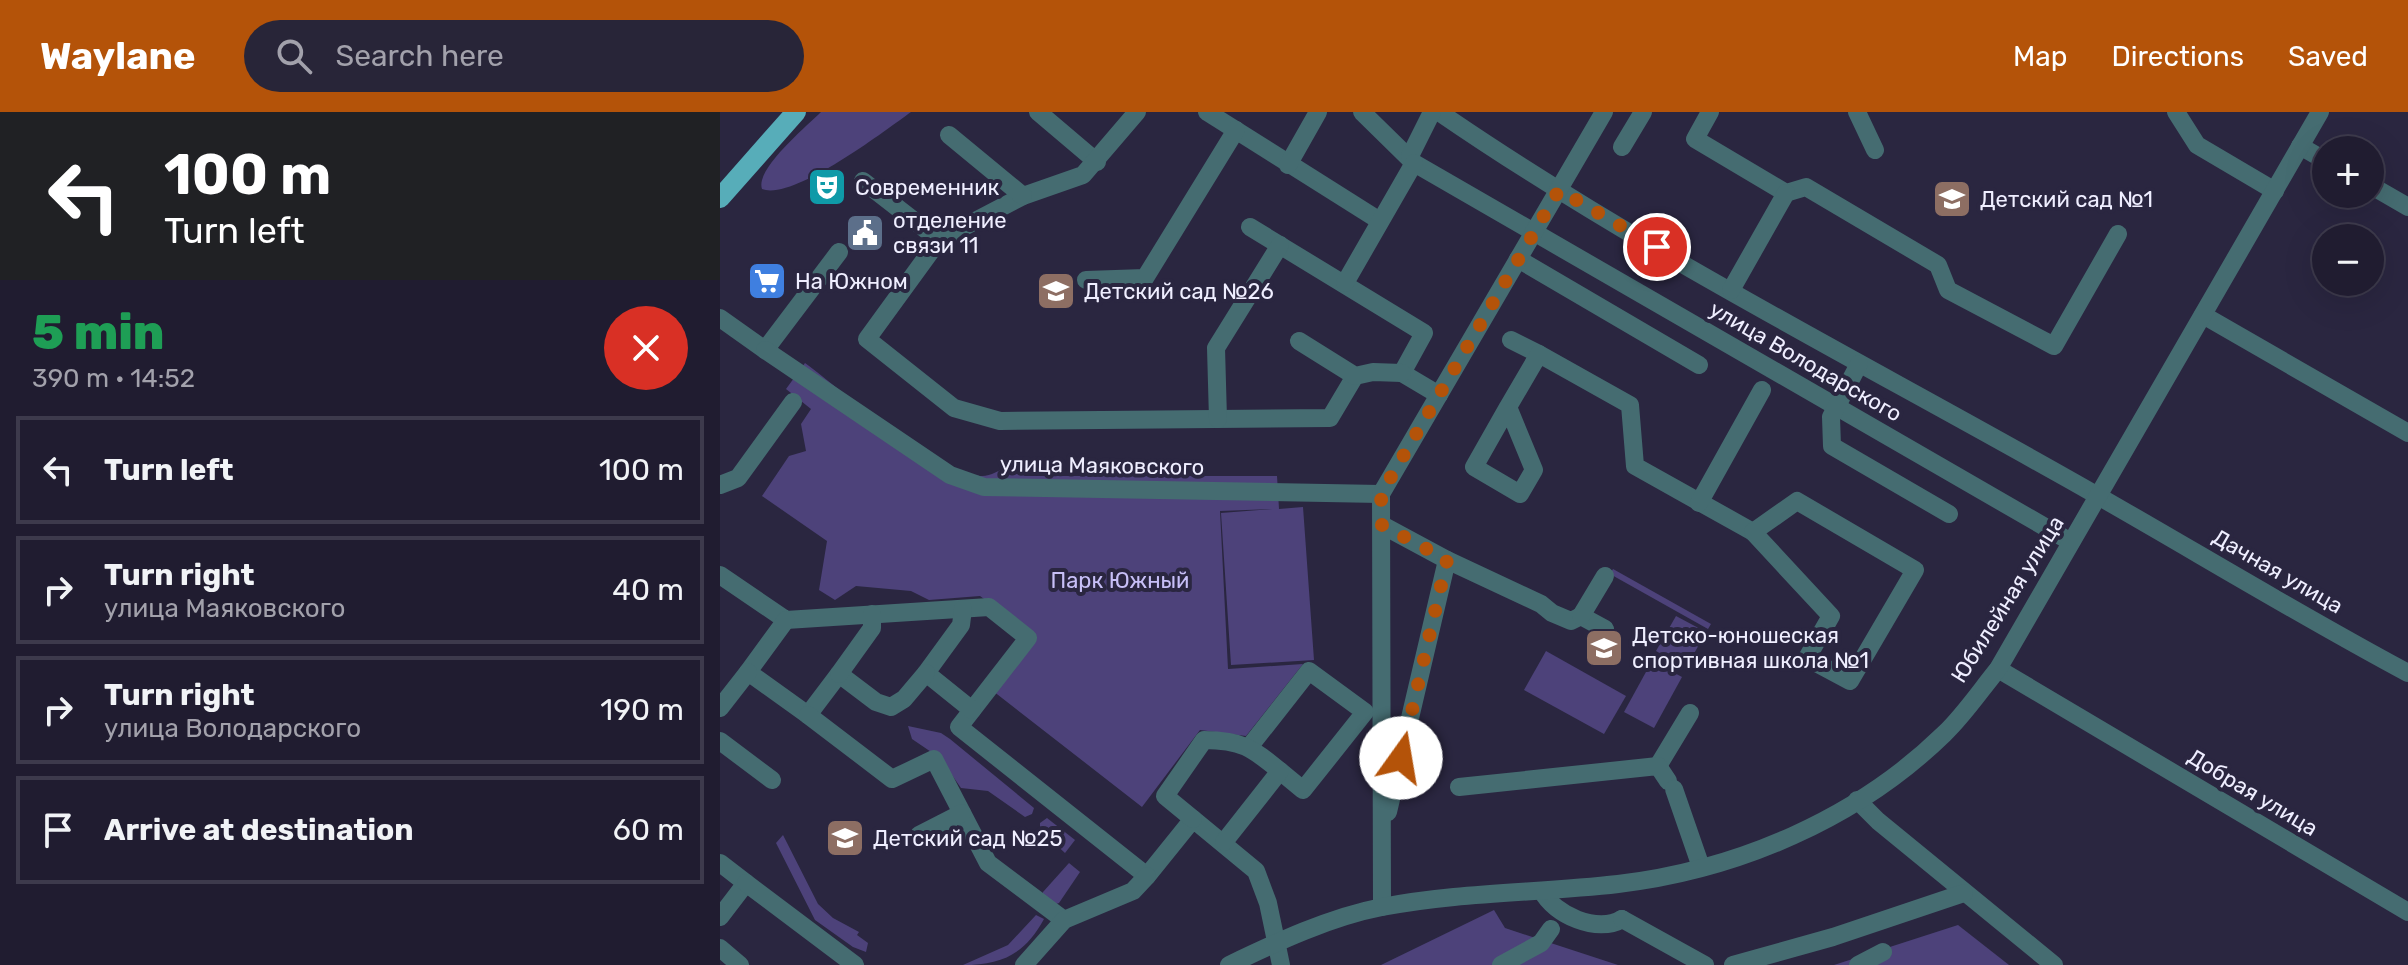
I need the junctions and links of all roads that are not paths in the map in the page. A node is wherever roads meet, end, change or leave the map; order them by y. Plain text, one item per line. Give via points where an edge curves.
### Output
1 (796, 112) edge
2 (1038, 112) edge
3 (1137, 112) edge
4 (1207, 112) edge
5 (1318, 112) edge
6 (1362, 112) edge
7 (1432, 112) edge
8 (1439, 112) edge
9 (1604, 112) edge
10 (1643, 112) edge
11 (1710, 112) edge
12 (1857, 112) edge
13 (2176, 112) edge
14 (2320, 112) edge
15 (1236, 130) junction
16 (949, 135) dead end
17 (2300, 146) junction
18 (1622, 147) dead end
19 (1875, 150) dead end
20 (2312, 153) edge
21 (1412, 159) junction
22 (1097, 162) junction
23 (1288, 165) junction
24 (863, 181) dead end
25 (1559, 190) junction
26 (2275, 191) junction
27 (1786, 193) junction
28 (2384, 193) edge
29 (1023, 196) junction
30 (720, 198) edge
31 (2408, 207) edge
32 (1380, 221) junction
33 (1250, 227) dead end
34 (1534, 232) junction
35 (2118, 234) dead end
36 (939, 240) junction
37 (1280, 245) junction
38 (839, 252) dead end
39 (1518, 259) junction
40 (1086, 280) dead end
41 (1345, 283) junction
42 (1731, 290) junction
43 (2203, 315) junction
44 (720, 318) edge
45 (1497, 332) junction
46 (1299, 341) dead end
47 (765, 350) junction
48 (1539, 354) junction
49 (1859, 364) junction
50 (1699, 365) dead end
51 (1402, 373) junction
52 (1355, 376) junction
53 (1767, 381) junction
54 (1439, 395) junction
55 (793, 402) dead end
56 (1836, 406) junction
57 (1508, 407) dead end
58 (1218, 419) junction
59 (2408, 433) edge
60 (720, 485) edge
61 (1381, 494) junction
62 (2098, 496) junction
63 (1699, 503) junction
64 (2124, 511) joint
65 (1949, 514) dead end
66 (1382, 525) junction
67 (1753, 532) junction
68 (2071, 542) junction
69 (1447, 560) junction
70 (720, 575) edge
71 (1605, 576) dead end
72 (963, 609) junction
73 (872, 614) junction
74 (1581, 616) junction
75 (786, 620) junction
76 (1605, 629) dead end
77 (1998, 669) junction
78 (748, 672) junction
79 (926, 673) junction
80 (2408, 673) edge
81 (839, 674) junction
82 (720, 708) edge
83 (972, 710) junction
84 (1373, 711) junction
85 (1690, 713) dead end
86 (808, 715) junction
87 (720, 741) edge
88 (1250, 746) junction
89 (1280, 771) junction
90 (1667, 779) junction
91 (772, 780) dead end
92 (1459, 787) dead end
93 (1857, 800) junction
94 (962, 813) junction
95 (1193, 819) junction
96 (919, 835) dead end
97 (1224, 842) junction
98 (1381, 843) junction
99 (720, 863) edge
100 (1701, 867) junction
101 (1147, 876) junction
102 (746, 883) junction
103 (1620, 884) junction
104 (1542, 891) junction
105 (1964, 893) junction
106 (1382, 907) junction
107 (2408, 912) edge
108 (720, 917) edge
109 (1622, 919) junction
110 (1064, 920) junction
111 (1551, 929) dead end
112 (1275, 944) junction
113 (720, 948) edge
114 (1883, 952) dead end
115 (740, 965) edge
116 (855, 965) edge
117 (1024, 965) edge
118 (1229, 965) edge
119 (1281, 965) edge
120 (1501, 965) edge
121 (1705, 965) edge
122 (1733, 965) edge
123 (1858, 965) edge
124 (2054, 965) edge

1 - 30 main road
2 - 22 street
3 - 22 street
4 - 15 street
5 - 23 street
6 - 21 street, улица Володарского
7 - 21 street
8 - 25 street, улица Володарского
9 - 25 street
10 - 18 street
11 - 27 street via 1695,139
12 - 19 street
13 - 26 street via 2197,145
14 - 17 street, Юбилейная улица
15 - 23 street
15 - 40 street via 1145,278
16 - 29 street
17 - 20 street
17 - 26 street, Юбилейная улица
21 - 32 street
21 - 34 street, улица Володарского
22 - 29 street via 1083,175
23 - 32 street
24 - 36 street
25 - 34 street
25 - 42 street, улица Володарского
26 - 43 street, Юбилейная улица
27 - 35 street via 1806,187 1938,265 1948,290 2054,346
27 - 42 street
28 - 31 street
29 - 36 street
32 - 41 street
33 - 37 street
34 - 39 street
34 - 53 street, улица Володарского
36 - 58 street via 867,339 954,408 1000,421
37 - 41 street
37 - 58 street via 1216,348
38 - 47 street
39 - 45 street
39 - 50 street
41 - 51 street via 1424,333
42 - 49 street, улица Володарского
43 - 59 street
43 - 62 street, Юбилейная улица
44 - 47 street, улица Маяковского
45 - 48 street
45 - 54 street
46 - 52 street
47 - 61 street, улица Маяковского via 950,475 984,487
48 - 57 street
48 - 63 street via 1630,405 1635,466
49 - 56 street
49 - 62 street, улица Володарского
51 - 52 street
51 - 54 street
52 - 58 street via 1330,418
53 - 56 street, улица Володарского
53 - 63 street
54 - 61 street
55 - 60 street via 738,478
56 - 65 street via 1832,446
56 - 68 street, улица Володарского
61 - 66 street
62 - 64 street, улица Володарского
62 - 68 street, Юбилейная улица
63 - 67 street
64 - 80 street, Дачная улица
66 - 69 street
66 - 84 street
67 - 67 street via 1831,616 1807,658 1850,681 1915,570 1797,501
68 - 77 street, Юбилейная улица
69 - 74 street via 1571,621
69 - 98 street
70 - 75 street
71 - 74 street
72 - 73 street
72 - 79 street via 961,625
72 - 83 street via 989,607 1028,638
73 - 75 street
73 - 81 street via 872,628
74 - 76 street
75 - 78 street
77 - 93 street, Юбилейная улица via 1943,735
77 - 107 street, Добрая улица
78 - 82 street
78 - 86 street
79 - 81 street via 891,707
79 - 83 street
81 - 86 street
83 - 101 street via 959,727
84 - 88 street via 1309,671
84 - 89 street via 1303,790
84 - 98 street
85 - 90 street
86 - 94 street via 892,779 934,759
87 - 91 street
88 - 89 street
88 - 95 street via 1204,740 1165,796
89 - 97 street
90 - 92 street
90 - 100 street
93 - 100 street, Юбилейная улица via 1777,844
93 - 105 street
94 - 96 street
94 - 110 street via 988,863
95 - 97 street
95 - 101 street
97 - 112 street via 1256,871
98 - 106 street
99 - 102 street
100 - 103 street, Юбилейная улица
101 - 110 street via 1133,891
102 - 108 street
102 - 116 street
103 - 104 street, Юбилейная улица
103 - 109 street
104 - 106 street, Юбилейная улица
104 - 109 street via 1549,903 1586,922 1610,925
105 - 122 street
105 - 124 street
106 - 112 street, Юбилейная улица
109 - 121 street
110 - 117 street
111 - 120 street via 1541,943
112 - 118 street, Юбилейная улица
112 - 119 street
113 - 115 street
114 - 123 street

